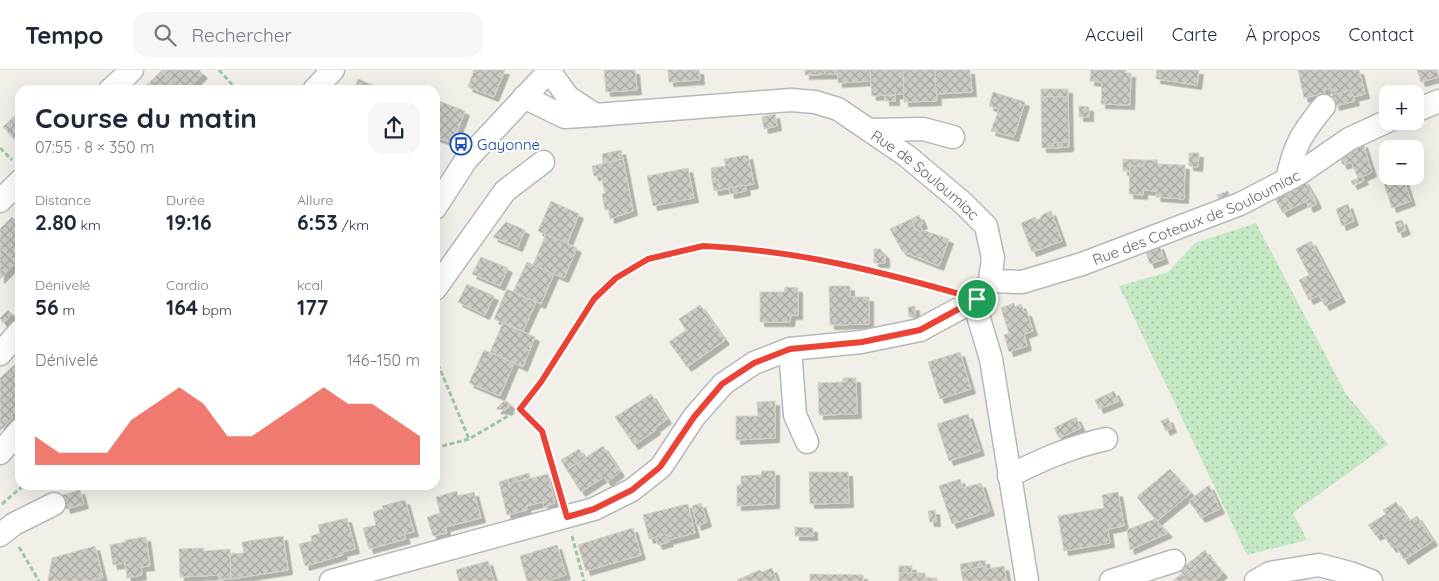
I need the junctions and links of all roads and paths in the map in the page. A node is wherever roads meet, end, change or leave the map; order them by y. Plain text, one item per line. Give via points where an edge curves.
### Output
1 (132, 70) edge
2 (218, 70) edge
3 (333, 70) edge
4 (549, 70) edge
5 (116, 85) edge
6 (232, 85) edge
7 (319, 85) edge
8 (524, 97) junction
9 (1439, 101) edge
10 (1324, 106) dead end
11 (1424, 107) edge
12 (595, 115) junction
13 (1379, 125) edge
14 (870, 130) junction
15 (952, 137) dead end
16 (0, 148) edge
17 (543, 162) dead end
18 (15, 168) edge
19 (15, 175) edge
20 (1287, 180) junction
21 (440, 200) edge
22 (0, 201) edge
23 (990, 281) junction
24 (440, 282) edge
25 (977, 299) junction
26 (15, 337) edge
27 (790, 349) junction
28 (0, 354) edge
29 (440, 370) edge
30 (520, 409) junction
31 (15, 436) edge
32 (469, 439) junction
33 (1106, 439) dead end
34 (807, 442) dead end
35 (440, 447) edge
36 (0, 453) edge
37 (1009, 476) junction
38 (18, 490) edge
39 (54, 504) dead end
40 (0, 506) edge
41 (567, 517) junction
42 (5, 532) edge
43 (1174, 561) dead end
44 (39, 581) edge
45 (331, 581) edge
46 (584, 581) edge
47 (1027, 581) edge
48 (1112, 581) edge
49 (1256, 581) edge
50 (1371, 581) edge

1 - 5 street
2 - 6 path
3 - 7 street
4 - 8 street
4 - 12 street via 568,97
8 - 12 street, Rue de Souloumiac via 565,117
8 - 21 street via 466,160
9 - 11 street
10 - 20 street via 1304,130 1292,155
12 - 14 street, Rue de Souloumiac via 792,100 838,109
13 - 20 street, Rue des Coteaux de Souloumiac via 1349,139
14 - 15 street via 923,129
14 - 23 street, Rue de Souloumiac via 907,156 986,226 993,258
16 - 18 path
17 - 24 street via 505,191
19 - 22 street
20 - 23 street, Rue des Coteaux de Souloumiac via 1240,204 1082,264 1022,282
23 - 25 street, Rue de Souloumiac
25 - 27 street via 920,330 862,342
25 - 30 path via 899,276 746,248 703,246 648,259 616,278 594,299
25 - 37 street via 977,312 992,359
26 - 28 street
27 - 34 street via 795,415
27 - 41 street via 754,363 722,384 694,417 660,467 632,490 594,509
29 - 32 path
30 - 32 path
30 - 41 path via 542,431
31 - 36 street
32 - 35 path
33 - 37 street via 1078,445
37 - 47 street
38 - 40 path
39 - 42 street
41 - 45 street
41 - 46 path
42 - 44 path
43 - 48 street
49 - 50 street via 1270,573 1320,564

